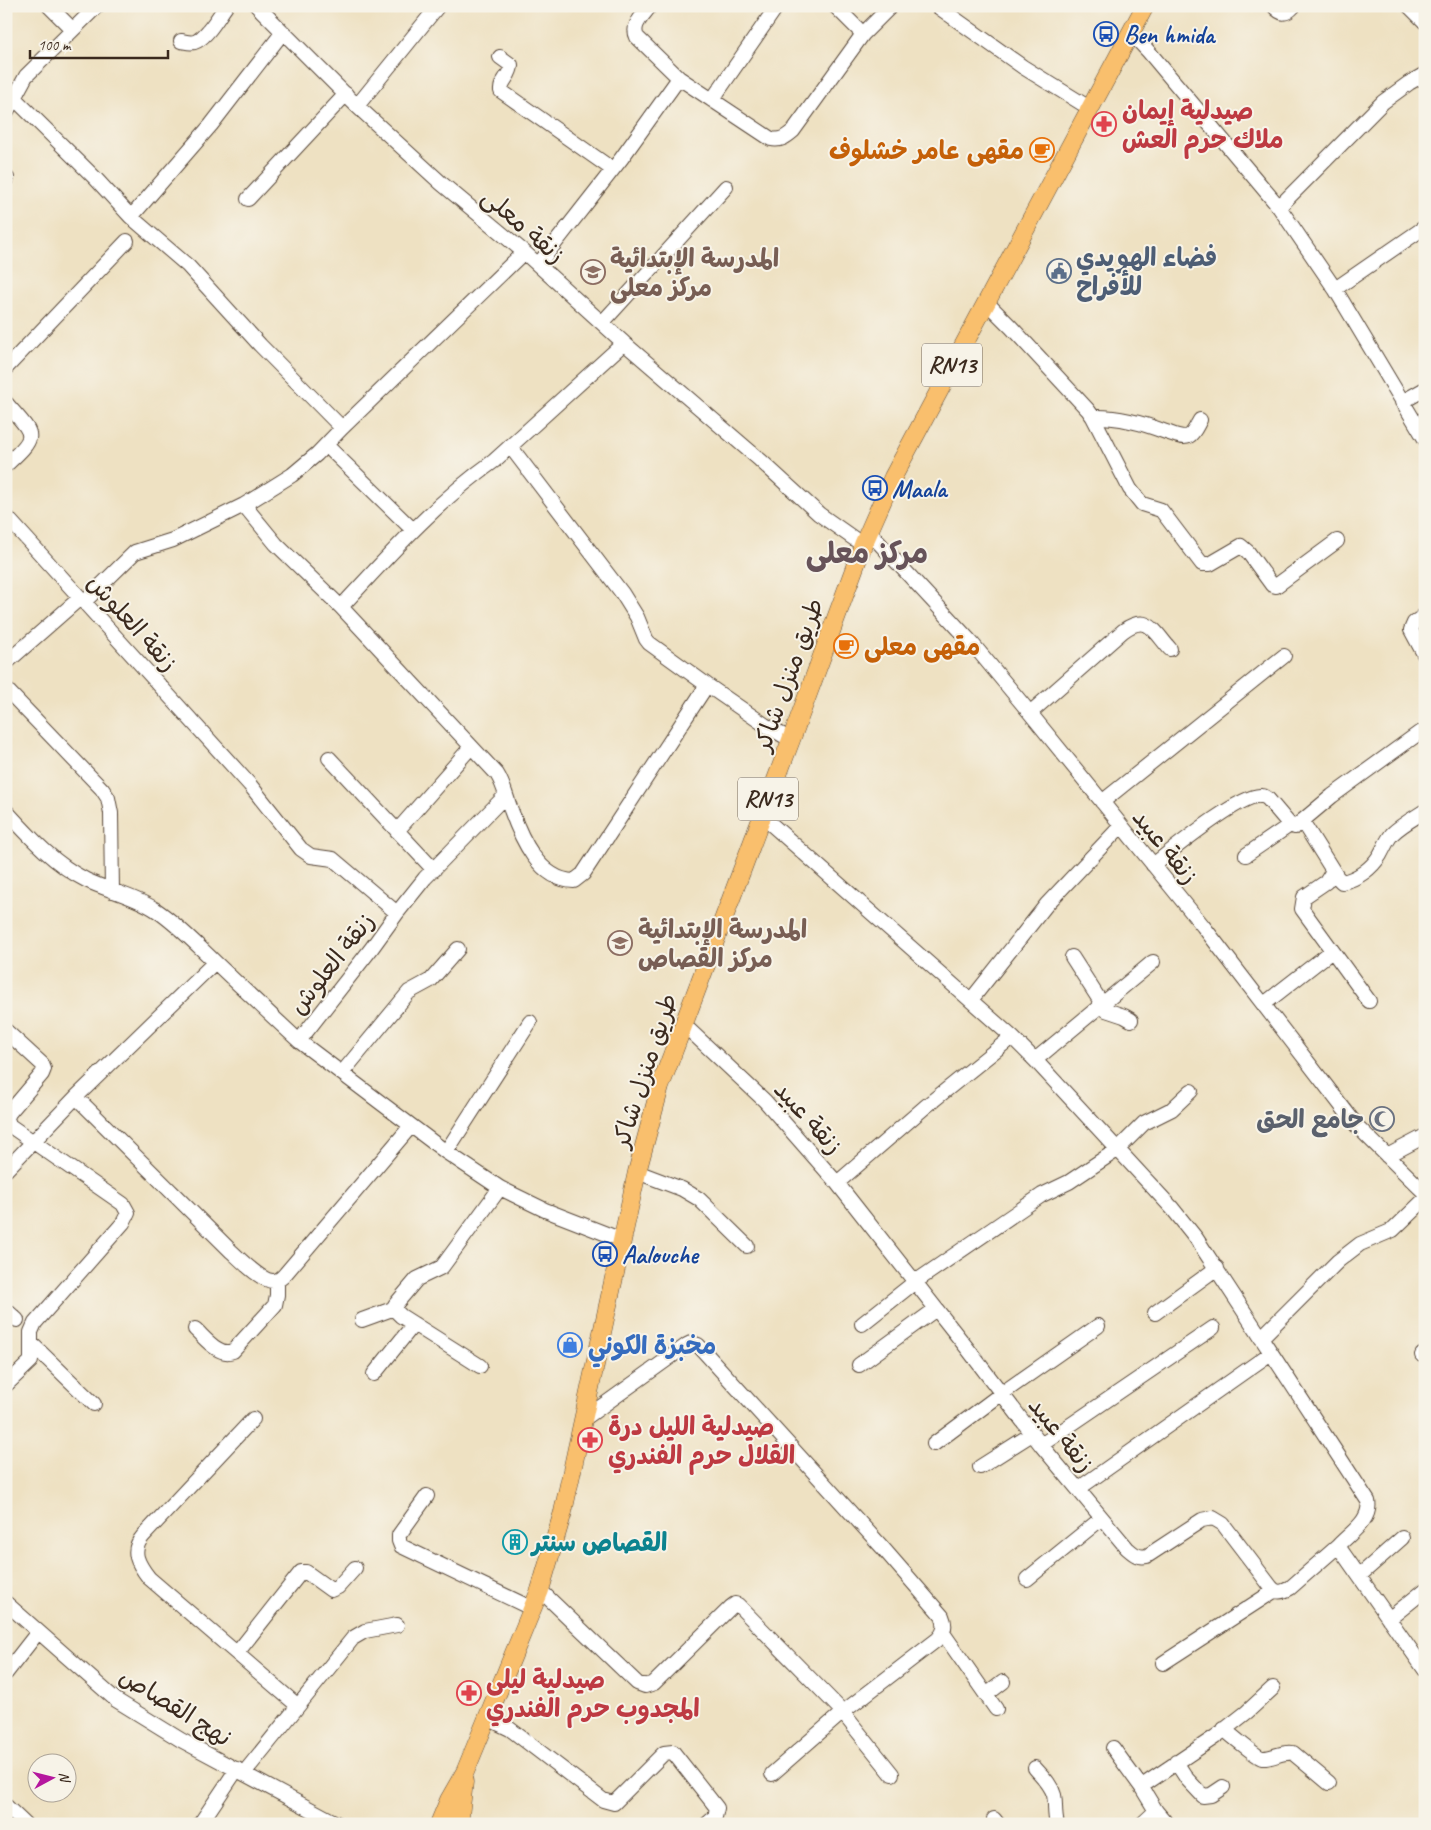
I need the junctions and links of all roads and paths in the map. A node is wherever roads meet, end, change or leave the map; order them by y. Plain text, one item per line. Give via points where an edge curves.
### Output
1 (49, 6) edge
2 (97, 6) edge
3 (226, 6) edge
4 (257, 6) edge
5 (438, 6) edge
6 (650, 6) edge
7 (777, 6) edge
8 (835, 6) edge
9 (891, 6) edge
10 (937, 6) edge
11 (1145, 6) edge
12 (1274, 6) edge
13 (1294, 6) edge
14 (1409, 6) edge
15 (1425, 22) edge
16 (72, 30) junction
17 (283, 32) junction
18 (1131, 33) junction
19 (863, 34) junction
20 (181, 41) dead end
21 (500, 56) dead end
22 (1425, 74) edge
23 (679, 78) junction
24 (10, 94) edge
25 (346, 94) junction
26 (712, 100) junction
27 (357, 106) junction
28 (1091, 109) junction
29 (6, 113) edge
30 (612, 169) junction
31 (726, 187) dead end
32 (248, 199) dead end
33 (1279, 207) junction
34 (131, 217) junction
35 (1425, 227) edge
36 (128, 241) dead end
37 (524, 252) junction
38 (538, 265) junction
39 (1335, 289) junction
40 (986, 302) junction
41 (602, 323) junction
42 (624, 343) junction
43 (6, 368) edge
44 (1425, 389) edge
45 (1402, 402) junction
46 (6, 403) edge
47 (1093, 417) junction
48 (1200, 420) dead end
49 (342, 428) junction
50 (1425, 439) edge
51 (326, 444) junction
52 (510, 446) junction
53 (6, 465) edge
54 (244, 504) junction
55 (6, 516) edge
56 (412, 529) junction
57 (865, 538) junction
58 (1337, 541) dead end
59 (82, 600) junction
60 (341, 607) junction
61 (1425, 615) edge
62 (1170, 649) dead end
63 (1284, 656) dead end
64 (1425, 656) edge
65 (6, 663) edge
66 (706, 685) junction
67 (6, 689) edge
68 (1030, 713) junction
69 (1419, 733) dead end
70 (792, 740) junction
71 (471, 747) junction
72 (329, 758) dead end
73 (506, 795) junction
74 (1102, 802) junction
75 (6, 811) edge
76 (1425, 811) edge
77 (762, 816) junction
78 (1296, 823) junction
79 (1121, 826) junction
80 (397, 831) junction
81 (1246, 855) dead end
82 (1153, 865) junction
83 (434, 870) junction
84 (1333, 871) junction
85 (112, 891) junction
86 (397, 913) junction
87 (458, 948) dead end
88 (1332, 951) junction
89 (1072, 957) dead end
90 (214, 962) junction
91 (1153, 962) dead end
92 (971, 1000) junction
93 (1369, 1001) dead end
94 (1101, 1004) junction
95 (1264, 1004) junction
96 (1131, 1020) dead end
97 (530, 1022) dead end
98 (683, 1024) junction
99 (6, 1031) edge
100 (1012, 1037) junction
101 (299, 1040) junction
102 (1035, 1060) junction
103 (342, 1074) junction
104 (1191, 1091) dead end
105 (76, 1097) junction
106 (411, 1126) junction
107 (1425, 1136) edge
108 (33, 1142) junction
109 (1117, 1150) junction
110 (446, 1152) junction
111 (1387, 1156) junction
112 (6, 1170) edge
113 (637, 1172) junction
114 (837, 1183) junction
115 (500, 1188) junction
116 (1425, 1193) edge
117 (1425, 1199) edge
118 (622, 1240) junction
119 (746, 1246) dead end
120 (1217, 1268) junction
121 (277, 1281) junction
122 (915, 1282) junction
123 (395, 1308) junction
124 (936, 1309) junction
125 (6, 1310) edge
126 (1155, 1313) dead end
127 (18, 1320) dead end
128 (362, 1320) dead end
129 (414, 1324) junction
130 (862, 1324) dead end
131 (1098, 1326) dead end
132 (196, 1328) dead end
133 (1213, 1328) dead end
134 (1261, 1338) junction
135 (31, 1343) junction
136 (1271, 1353) junction
137 (860, 1365) dead end
138 (480, 1366) dead end
139 (374, 1374) dead end
140 (6, 1385) edge
141 (1001, 1394) junction
142 (94, 1404) dead end
143 (253, 1419) dead end
144 (584, 1419) junction
145 (1032, 1434) junction
146 (934, 1444) dead end
147 (1041, 1446) junction
148 (980, 1467) dead end
149 (1078, 1488) junction
150 (427, 1496) dead end
151 (1102, 1518) junction
152 (1402, 1538) dead end
153 (1338, 1546) junction
154 (355, 1568) dead end
155 (1359, 1576) junction
156 (1027, 1580) dead end
157 (540, 1590) junction
158 (1425, 1590) edge
159 (1274, 1591) junction
160 (6, 1604) edge
161 (533, 1609) junction
162 (1389, 1619) junction
163 (397, 1625) dead end
164 (38, 1632) junction
165 (943, 1633) junction
166 (238, 1653) junction
167 (1162, 1663) dead end
168 (1425, 1670) edge
169 (6, 1673) edge
170 (1003, 1682) dead end
171 (1273, 1688) dead end
172 (986, 1695) junction
173 (298, 1706) junction
174 (996, 1709) dead end
175 (843, 1713) junction
176 (487, 1718) junction
177 (1224, 1729) junction
178 (1113, 1748) dead end
179 (1176, 1762) junction
180 (1035, 1768) dead end
181 (240, 1771) junction
182 (466, 1772) junction
183 (772, 1774) dead end
184 (892, 1774) dead end
185 (1329, 1784) dead end
186 (1223, 1787) dead end
187 (1142, 1788) junction
188 (6, 1806) edge
189 (1156, 1811) junction
190 (320, 1820) edge
191 (25, 1824) edge
192 (200, 1824) edge
193 (338, 1824) edge
194 (440, 1824) edge
195 (459, 1824) edge
196 (707, 1824) edge
197 (1057, 1824) edge
198 (1142, 1824) edge
199 (1167, 1824) edge

1 - 16 street
2 - 16 street
3 - 20 street via 196,42
4 - 17 street, زنقة معلى
5 - 27 street
6 - 23 street via 636,24 635,34
7 - 26 street
8 - 19 street
9 - 19 street
10 - 28 street via 1023,67
11 - 18 main road, طريق منزل شاكر / RN13
12 - 13 street via 1282,14
14 - 15 street
16 - 24 street
17 - 25 street, زنقة معلى
17 - 34 street via 211,125
18 - 28 main road, طريق منزل شاكر / RN13
18 - 33 street
19 - 26 street via 793,131 784,138 771,139
21 - 30 street via 511,65 500,86 501,91
22 - 33 street via 1383,102
23 - 26 street
23 - 30 street
24 - 29 street
24 - 34 street
25 - 27 street, زنقة معلى
25 - 32 street
27 - 37 street, زنقة معلى via 441,183
28 - 40 main road, طريق منزل شاكر / RN13
30 - 38 street
31 - 41 street
33 - 39 street
34 - 49 street via 188,266 260,346
35 - 39 street
36 - 43 street
37 - 38 street, زنقة معلى
37 - 49 street
38 - 41 street, زنقة معلى
39 - 45 street
40 - 47 street
40 - 57 main road, طريق منزل شاكر / RN13 via 893,477
41 - 42 street, زنقة معلى
42 - 52 street
42 - 57 street, زنقة معلى via 819,514
44 - 45 street
45 - 50 street
46 - 53 street via 27,427 30,440
47 - 48 street via 1107,416 1146,424 1187,437
47 - 58 street via 1130,489 1142,504 1161,510 1202,564 1210,564 1241,546 1276,586
49 - 51 street
51 - 54 street via 292,475
51 - 56 street
52 - 56 street
52 - 66 street via 622,592 647,642
54 - 59 street via 173,540 135,552
54 - 60 street via 276,544
55 - 59 street, زنقة العلوش
56 - 60 street
57 - 68 street, زنقة عبيد via 971,642
57 - 70 main road, طريق منزل شاكر / RN13
59 - 65 street
59 - 86 street, زنقة العلوش via 250,785 301,849 311,856 333,859
60 - 71 street
61 - 64 street via 1414,623 1412,630
62 - 68 street via 1149,626 1135,623
63 - 74 street
66 - 70 street
66 - 73 street via 583,874 574,881 554,876 530,852
67 - 85 street via 108,798 112,813
68 - 74 street, زنقة عبيد
69 - 78 street
70 - 77 main road, طريق منزل شاكر / RN13
71 - 73 street via 497,774
71 - 80 street
72 - 80 street
73 - 83 street
74 - 79 street, زنقة عبيد
75 - 85 street via 55,861
76 - 84 street via 1394,832 1380,856 1355,878 1342,882
77 - 92 street
77 - 98 main road, طريق منزل شاكر / RN13
78 - 81 street
78 - 82 street via 1259,795 1210,821
78 - 84 street
79 - 82 street, زنقة عبيد
79 - 92 street via 1047,904
80 - 83 street
82 - 95 street, زنقة عبيد
83 - 86 street
84 - 88 street via 1326,882 1304,898 1302,909
85 - 90 street via 156,910
86 - 101 street, زنقة العلوش
87 - 103 street via 431,980 409,992
88 - 93 street
88 - 95 street
89 - 94 street
90 - 101 street
90 - 105 street
91 - 94 street
92 - 100 street
94 - 96 street via 1108,1011
94 - 102 street
95 - 111 street, زنقة عبيد via 1357,1126
97 - 110 street
98 - 113 main road, طريق منزل شاكر / RN13 via 660,1087
98 - 114 street, زنقة عبيد via 765,1100
99 - 108 street via 44,1066 42,1074 7,1118 9,1125
100 - 102 street
100 - 114 street
101 - 103 street, زنقة العلوش
102 - 109 street
103 - 106 street, زنقة العلوش
104 - 109 street via 1172,1109 1144,1123
105 - 108 street
105 - 121 street via 243,1262 268,1280
106 - 110 street, زنقة العلوش
106 - 121 street
107 - 111 street
108 - 112 street
108 - 135 street via 123,1204 128,1213 35,1323
109 - 120 street via 1182,1220
109 - 122 street via 1069,1182 1042,1195
110 - 115 street, زنقة العلوش
111 - 116 street, زنقة عبيد
113 - 118 main road, طريق منزل شاكر / RN13
113 - 119 street via 682,1189 699,1200
114 - 122 street, زنقة عبيد
115 - 118 street, زنقة العلوش via 545,1210
115 - 123 street via 442,1267 417,1279
117 - 134 street via 1393,1230 1360,1244 1338,1261
118 - 144 main road, طريق منزل شاكر / RN13
120 - 126 street
120 - 134 street
121 - 132 street via 273,1308 233,1352 218,1350
122 - 124 street, زنقة عبيد
122 - 130 street
123 - 128 street
123 - 129 street
124 - 137 street
124 - 141 street, زنقة عبيد
125 - 127 street
129 - 138 street
129 - 139 street
131 - 141 street
133 - 147 street
134 - 136 street
135 - 140 street via 31,1361
135 - 142 street
136 - 149 street
136 - 153 street via 1368,1501 1367,1517
141 - 145 street, زنقة عبيد
141 - 146 street
143 - 166 street via 143,1536 136,1551 141,1568 149,1578
144 - 157 main road, طريق منزل شاكر / RN13 via 563,1512
144 - 165 street via 687,1345 698,1345 940,1612 944,1622
145 - 147 street, زنقة عبيد
145 - 148 street
147 - 149 street, زنقة عبيد
149 - 151 street, زنقة عبيد
150 - 161 street via 399,1535 401,1546
151 - 156 street
151 - 159 street, زنقة عبيد via 1127,1548 1141,1557 1153,1553 1202,1520 1218,1520
152 - 155 street
153 - 155 street
153 - 159 street via 1290,1588
154 - 166 street via 338,1587 331,1590 306,1572 301,1572
155 - 162 street
157 - 161 main road, طريق منزل شاكر / RN13
157 - 175 street via 637,1683 645,1686 654,1683 732,1605 738,1605
158 - 162 street
159 - 167 street
160 - 164 street, نهج القصاص
161 - 176 main road, طريق منزل شاكر / RN13
162 - 168 street
163 - 173 street via 365,1631 353,1638
164 - 169 street
164 - 181 street, نهج القصاص via 116,1700
165 - 172 street
165 - 175 street
166 - 173 street
170 - 172 street
171 - 177 street
172 - 174 street
173 - 181 street
175 - 183 street
175 - 184 street
176 - 182 main road, طريق منزل شاكر / RN13
176 - 196 street via 510,1728 603,1800 614,1803 664,1754 673,1752 717,1808
177 - 179 street
177 - 185 street via 1262,1758 1292,1753
178 - 187 street
179 - 186 street via 1203,1796
179 - 187 street
180 - 197 street via 1054,1794
181 - 190 street, نهج القصاص
181 - 192 street
182 - 194 main road, طريق منزل شاكر / RN13 via 449,1800
182 - 195 main road, طريق منزل شاكر / RN13
187 - 189 street
188 - 191 street
189 - 198 street
189 - 199 street
190 - 193 street, نهج القصاص

